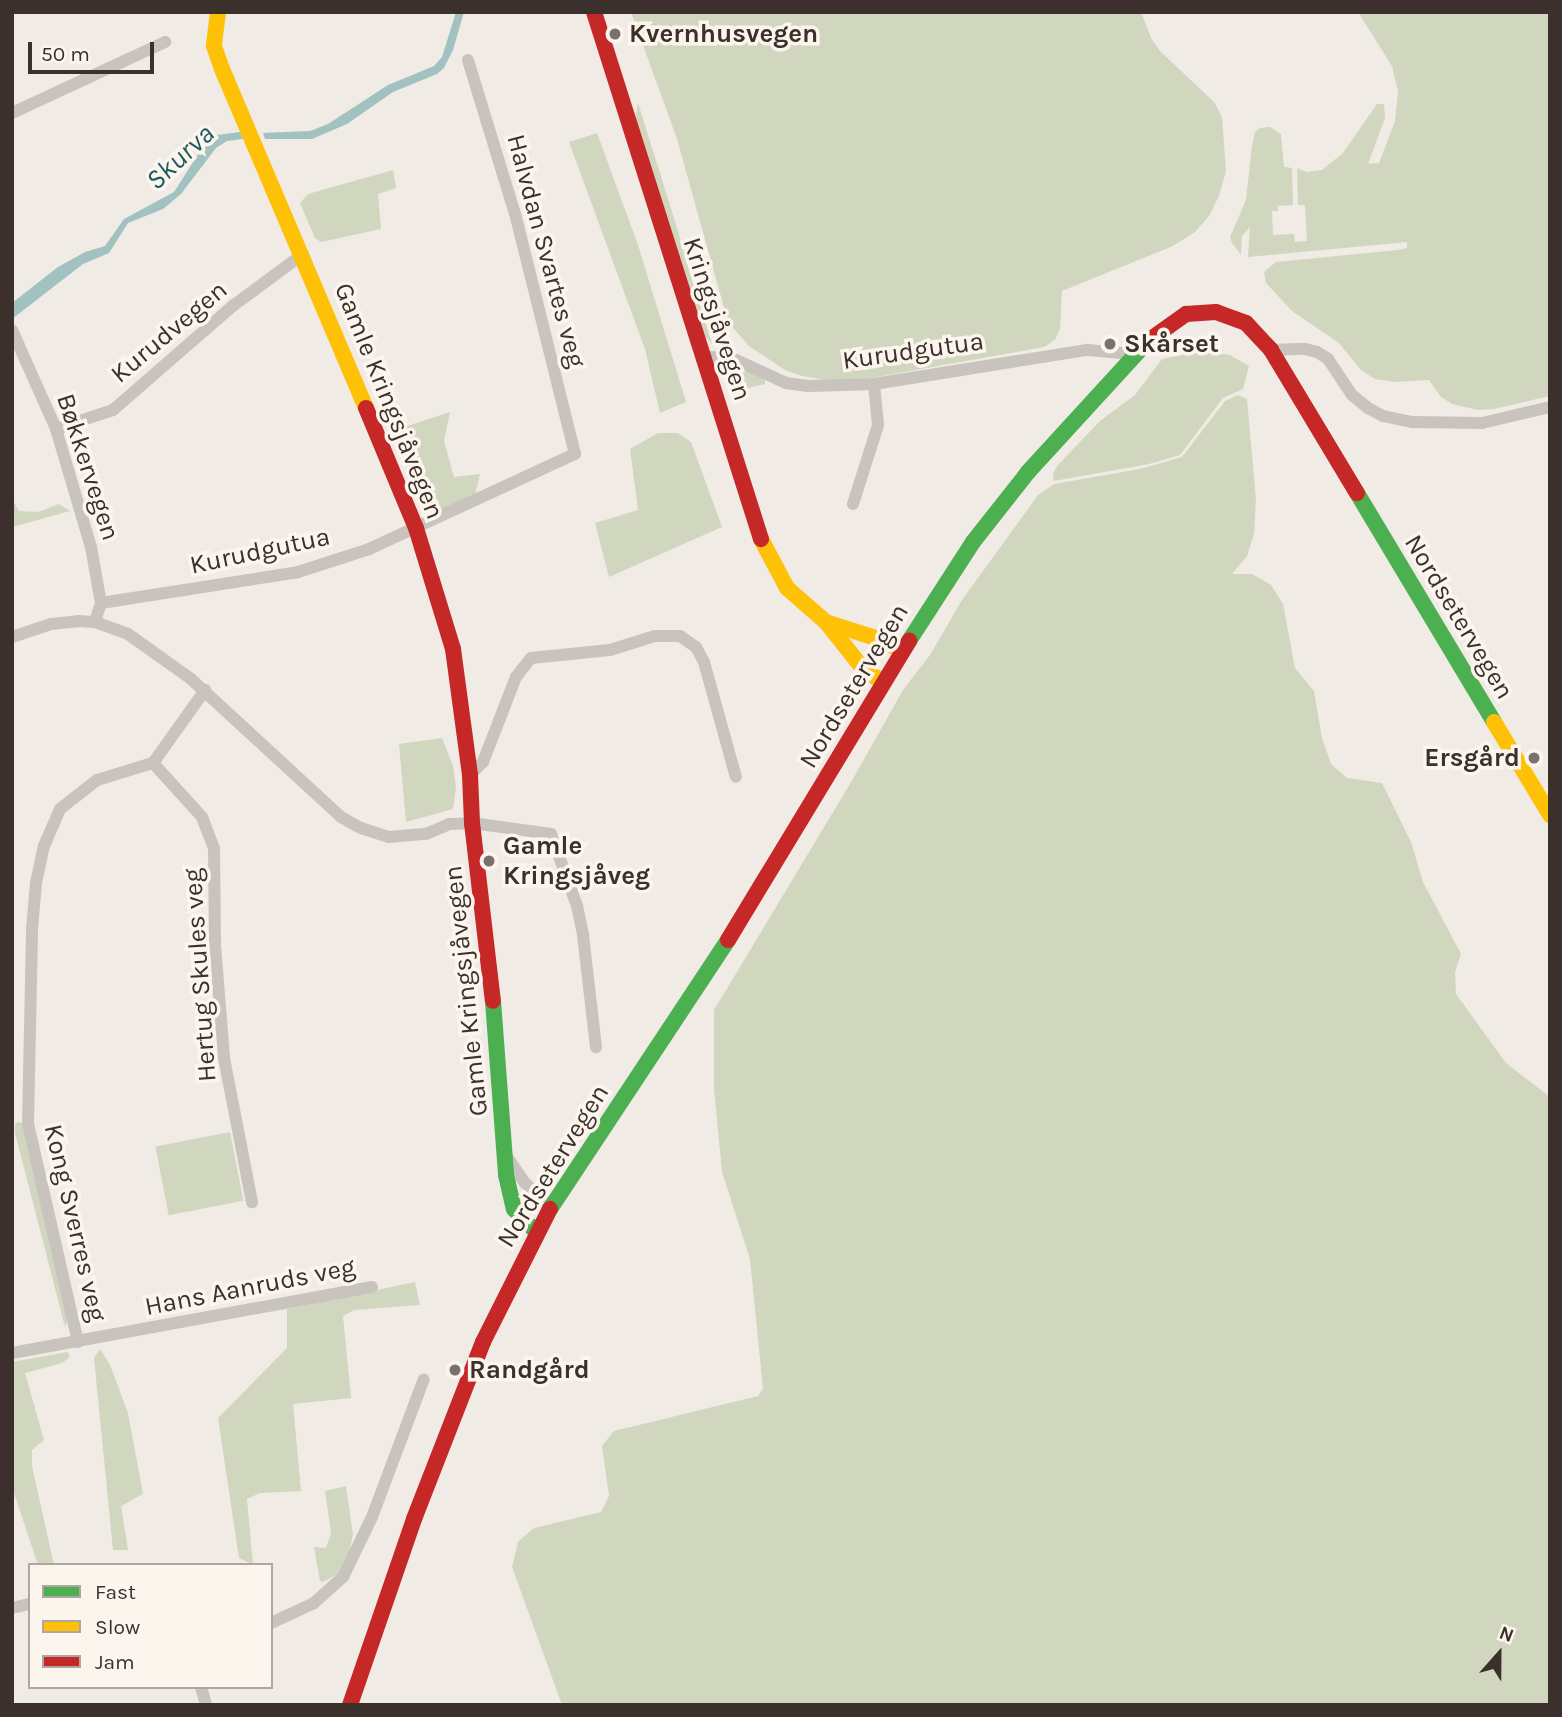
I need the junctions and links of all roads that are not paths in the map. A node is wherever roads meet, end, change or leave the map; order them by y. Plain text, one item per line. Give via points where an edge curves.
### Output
1 (218, 12) edge
2 (594, 12) edge
3 (165, 42) dead end
4 (468, 60) dead end
5 (12, 113) edge
6 (303, 254) junction
7 (12, 330) edge
8 (1271, 350) junction
9 (1134, 354) junction
10 (703, 356) junction
11 (874, 384) junction
12 (1550, 407) edge
13 (56, 429) junction
14 (575, 454) joint
15 (853, 504) dead end
16 (416, 528) junction
17 (101, 603) junction
18 (95, 622) junction
19 (826, 622) junction
20 (12, 637) edge
21 (902, 651) junction
22 (883, 682) junction
23 (205, 690) junction
24 (153, 763) junction
25 (470, 775) junction
26 (736, 777) dead end
27 (1550, 815) edge
28 (472, 823) junction
29 (596, 1047) dead end
30 (506, 1155) junction
31 (252, 1202) dead end
32 (551, 1207) junction
33 (537, 1233) junction
34 (372, 1287) dead end
35 (78, 1342) junction
36 (12, 1353) edge
37 (424, 1379) dead end
38 (273, 1622) edge
39 (350, 1705) edge

1 - 6 main road, Gamle Kringsjåvegen via 214,46 222,69
2 - 10 main road, Kringsjåvegen
3 - 5 street
4 - 14 street, Halvdan Svartes veg via 515,214
6 - 13 street, Kurudvegen via 234,306 113,410
6 - 16 main road, Gamle Kringsjåvegen
7 - 13 street, Bøkkervegen
8 - 9 main road, Nordsetervegen via 1234,316 1196,312 1168,324
8 - 12 street via 1317,352 1368,408 1412,422 1482,424
8 - 27 main road, Nordsetervegen
9 - 11 street, Kurudgutua via 1059,353
9 - 21 main road, Nordsetervegen via 998,508
10 - 11 street, Kurudgutua via 736,360 786,383
10 - 19 main road, Kringsjåvegen via 767,554 787,588
11 - 15 street via 878,425
13 - 17 street, Bøkkervegen via 91,547
14 - 16 street, Kurudgutua
16 - 17 street, Kurudgutua via 369,550 298,572
16 - 25 main road, Gamle Kringsjåvegen via 453,649
17 - 18 street, Bøkkervegen
18 - 20 street via 64,621
18 - 23 street via 146,644
19 - 21 main road, Kringsjåvegen
19 - 22 main road, Kringsjåvegen via 864,670
21 - 22 main road, Nordsetervegen
22 - 32 main road, Nordsetervegen via 751,906
23 - 24 street
23 - 28 street via 322,800 360,828 389,837
24 - 31 street, Hertug Skules veg via 202,817 214,848 215,945 224,1058
24 - 35 street, Kong Sverres veg via 97,780 60,809 44,846 36,883 28,1124
25 - 26 street via 483,762 516,677 531,658 580,655 656,636 680,636 696,647 704,662
25 - 28 main road, Gamle Kringsjåvegen
28 - 29 street via 551,834 577,906
28 - 30 main road, Gamle Kringsjåvegen via 497,1031
30 - 32 street via 525,1183
30 - 33 main road, Gamle Kringsjåvegen via 514,1209
32 - 33 main road, Nordsetervegen
33 - 39 main road, Nordsetervegen via 483,1342 452,1419
34 - 35 street, Hans Aanruds veg
35 - 36 street, Hans Aanruds veg
37 - 38 street via 344,1577 314,1603

